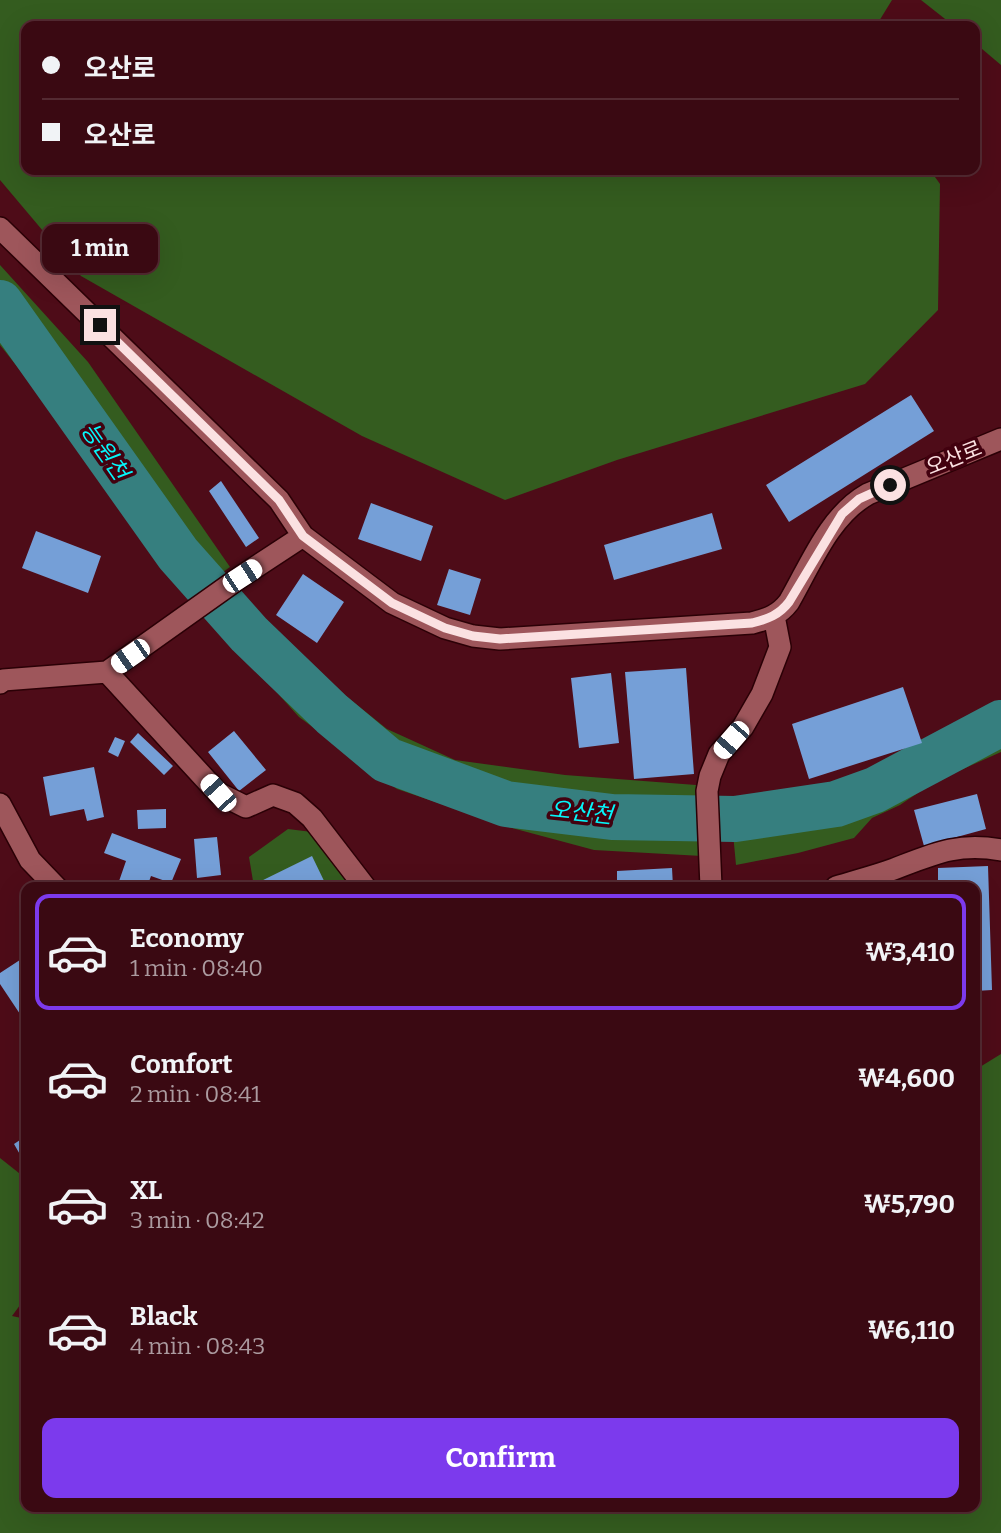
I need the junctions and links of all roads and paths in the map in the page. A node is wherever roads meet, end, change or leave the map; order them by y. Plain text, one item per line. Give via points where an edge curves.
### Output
1 (0, 228) edge
2 (1001, 439) edge
3 (303, 536) junction
4 (774, 616) junction
5 (107, 672) junction
6 (1, 680) edge
7 (0, 804) edge
8 (1001, 850) edge
9 (51, 882) edge
10 (361, 882) edge
11 (712, 882) edge
12 (852, 882) edge

1 - 3 street via 279,500
2 - 4 street, 오산로 via 849,506 789,602
3 - 4 street via 392,603 473,636 500,639 726,625
3 - 5 street
4 - 11 street via 779,647 762,694 743,727 719,754 710,776 708,857
5 - 6 street
5 - 10 street via 218,793 246,807 273,795 295,803 313,818
7 - 9 street via 30,860
8 - 12 street via 941,850

